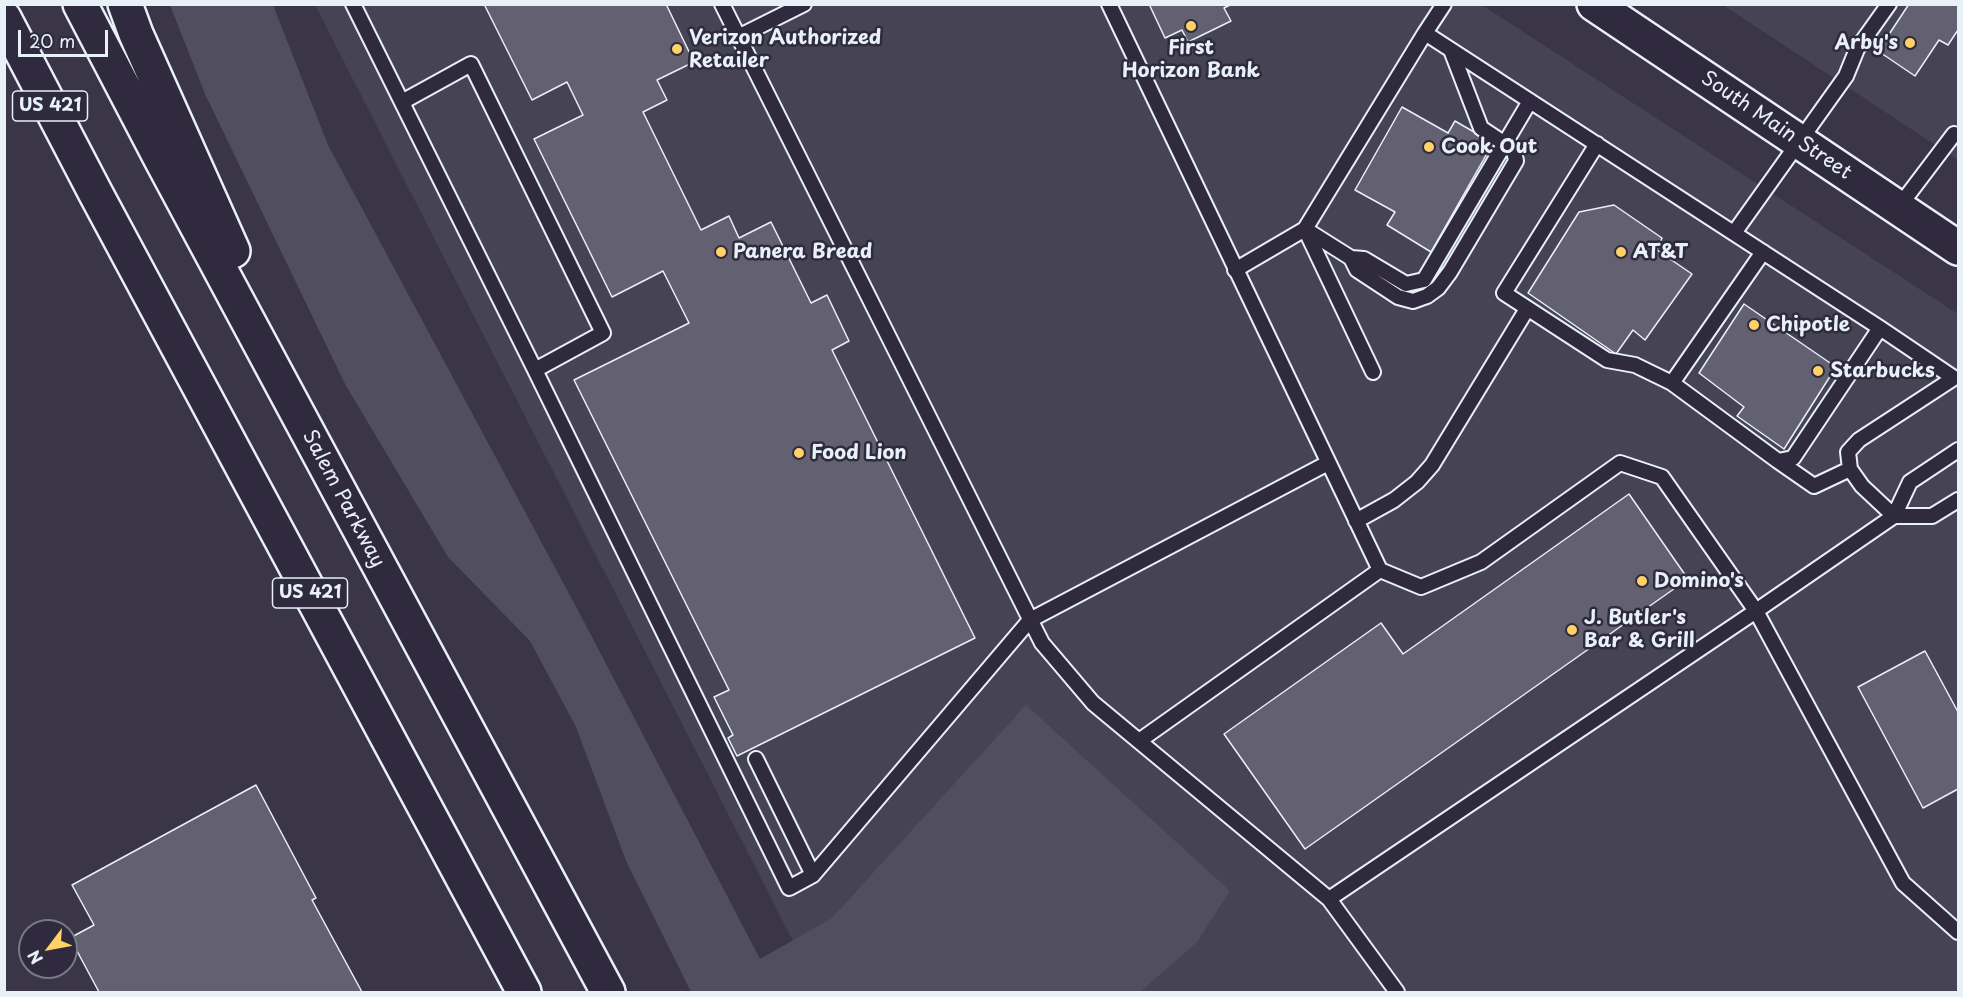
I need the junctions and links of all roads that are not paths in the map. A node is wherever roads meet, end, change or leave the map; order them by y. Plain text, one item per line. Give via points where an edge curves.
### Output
1 (80, 4) edge
2 (125, 4) edge
3 (353, 4) edge
4 (722, 4) edge
5 (804, 4) edge
6 (1108, 4) edge
7 (1444, 4) edge
8 (1594, 4) edge
9 (1889, 4) edge
10 (4, 18) edge
11 (1425, 33) junction
12 (738, 37) junction
13 (1451, 50) junction
14 (1530, 101) junction
15 (402, 102) junction
16 (1954, 134) dead end
17 (1798, 141) junction
18 (1505, 144) junction
19 (1597, 144) junction
20 (1899, 208) junction
21 (1305, 229) junction
22 (1734, 233) junction
23 (1959, 248) edge
24 (1763, 252) junction
25 (1235, 270) junction
26 (1527, 309) junction
27 (1880, 328) junction
28 (535, 370) junction
29 (1372, 372) dead end
30 (1672, 383) junction
31 (1959, 450) edge
32 (1778, 461) junction
33 (1328, 463) junction
34 (1850, 469) junction
35 (343, 500) junction
36 (1959, 500) edge
37 (1894, 516) junction
38 (1356, 521) junction
39 (1380, 570) junction
40 (1756, 611) junction
41 (1030, 620) junction
42 (1140, 741) junction
43 (756, 759) dead end
44 (813, 875) junction
45 (1329, 899) junction
46 (1959, 932) edge
47 (524, 993) edge
48 (608, 993) edge
49 (1397, 993) edge

1 - 35 main road, Salem Parkway
2 - 35 main road
3 - 15 lane
4 - 12 lane
5 - 12 lane
6 - 25 lane
7 - 11 lane
8 - 17 main road, South Main Street
9 - 17 lane via 1857,49 1846,76
10 - 47 main road, US 421
11 - 13 lane
11 - 21 lane
12 - 41 lane
13 - 14 lane
13 - 18 lane via 1481,128
14 - 18 lane
14 - 19 lane
15 - 28 lane
15 - 28 lane via 471,64 603,333
16 - 20 lane
17 - 20 main road, South Main Street
17 - 22 lane
18 - 21 lane via 1424,280 1406,284 1364,259 1351,258
19 - 22 lane
19 - 26 lane via 1504,293
20 - 23 main road, South Main Street
21 - 25 lane
21 - 29 lane
22 - 24 lane
24 - 27 lane
24 - 30 lane
25 - 33 lane
26 - 30 lane via 1607,360 1635,365
26 - 38 lane via 1432,465 1394,500
27 - 32 lane via 1793,458
27 - 34 lane via 1954,378 1859,440 1848,452
28 - 44 lane via 789,888
30 - 32 lane
31 - 37 lane via 1910,482
32 - 34 lane via 1814,486
33 - 38 lane
33 - 41 lane
34 - 37 lane
35 - 48 main road, Salem Parkway
36 - 37 lane via 1932,516
37 - 40 lane
38 - 39 lane
39 - 40 lane via 1421,587 1481,562 1620,463 1662,477
39 - 42 lane
40 - 45 lane
40 - 46 lane via 1903,883
41 - 42 lane via 1042,643 1093,703
41 - 44 lane
42 - 45 lane
43 - 44 lane
45 - 49 lane

